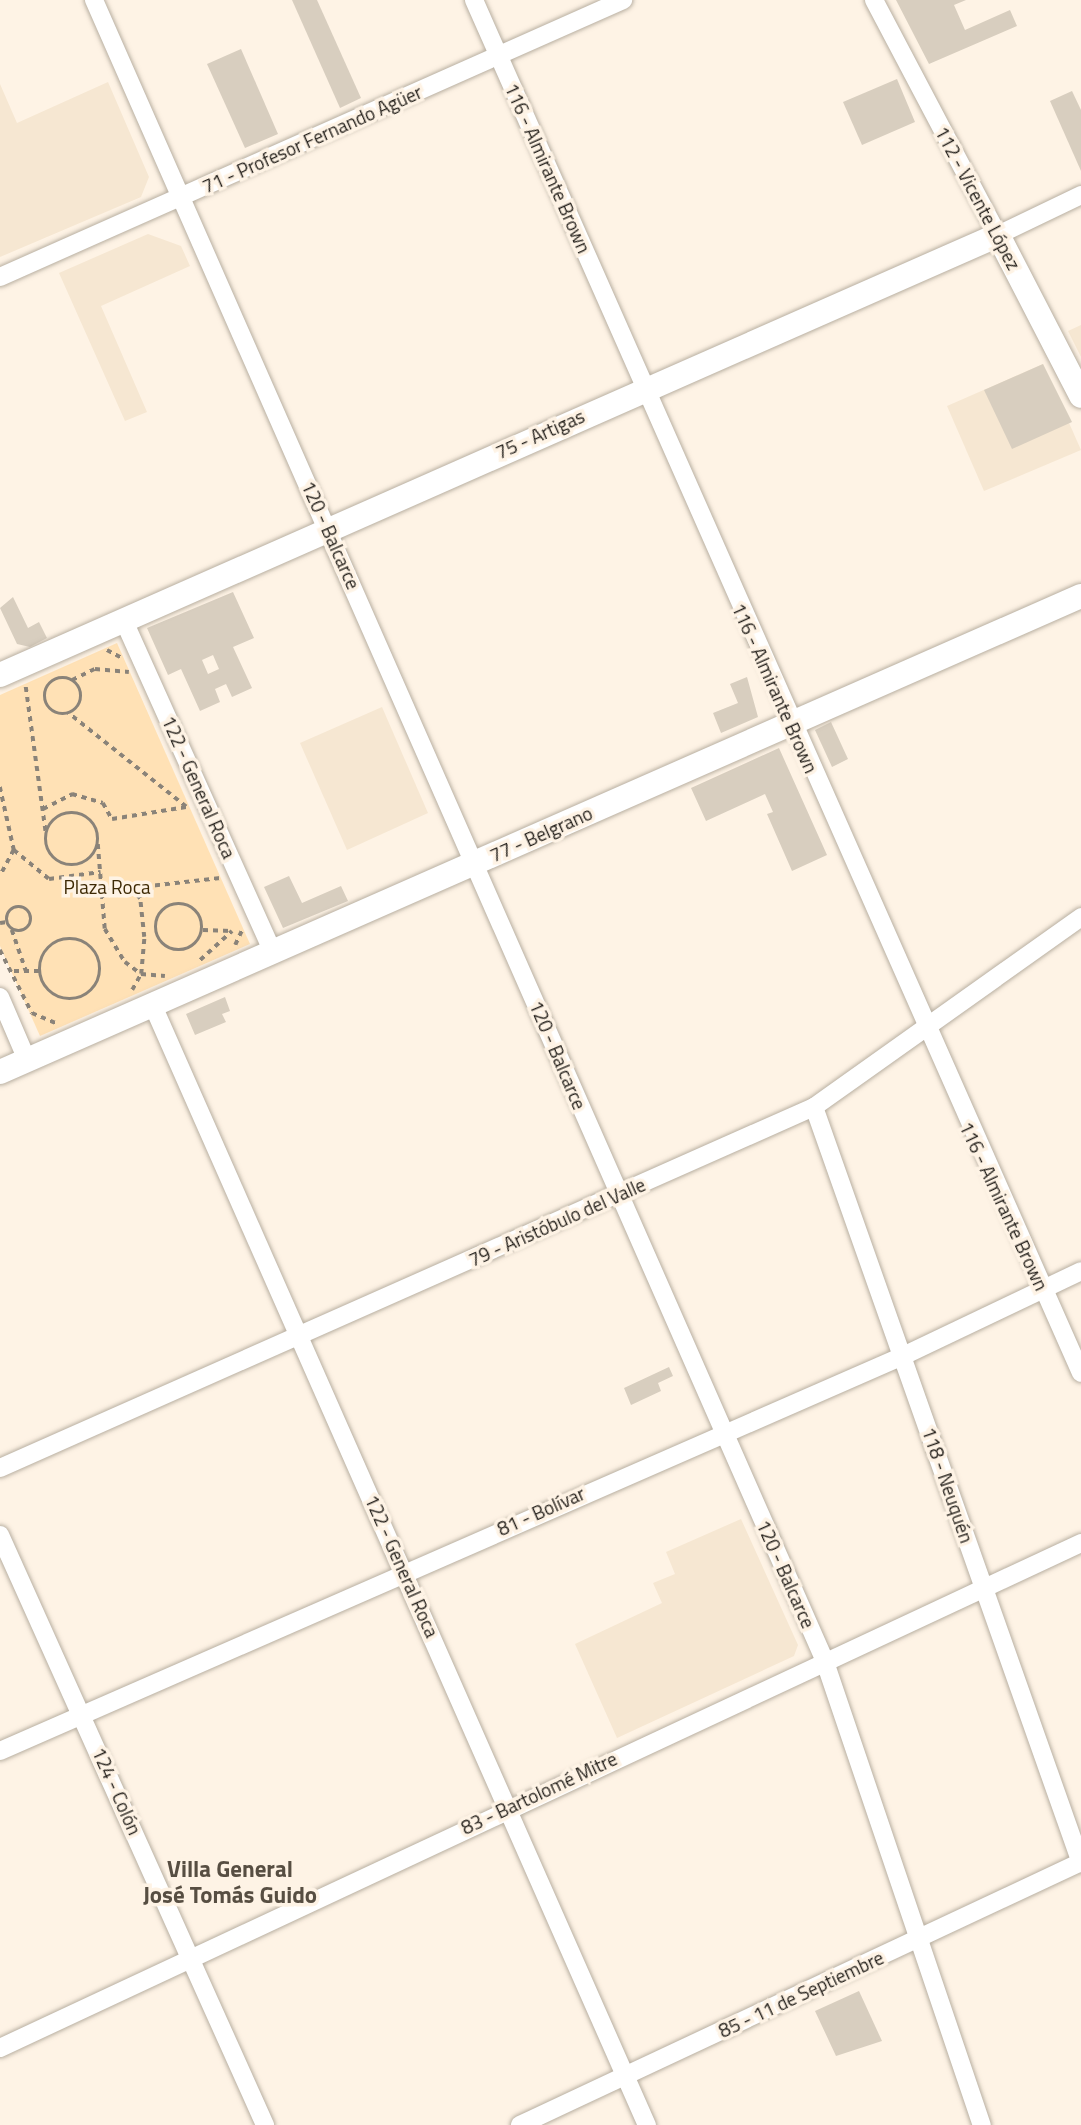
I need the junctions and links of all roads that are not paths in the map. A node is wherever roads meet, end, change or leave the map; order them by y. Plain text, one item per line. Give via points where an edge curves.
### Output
1 (94, 0) edge
2 (474, 0) edge
3 (623, 0) edge
4 (874, 0) edge
5 (498, 54) junction
6 (1081, 195) edge
7 (183, 198) junction
8 (998, 236) junction
9 (0, 277) edge
10 (644, 389) junction
11 (1081, 396) edge
12 (327, 528) junction
13 (1081, 596) edge
14 (124, 621) junction
15 (5, 675) edge
16 (790, 724) junction
17 (476, 862) junction
18 (1081, 917) edge
19 (274, 954) junction
20 (0, 997) edge
21 (154, 1008) junction
22 (926, 1031) junction
23 (27, 1060) junction
24 (0, 1072) edge
25 (814, 1107) junction
26 (618, 1194) junction
27 (1081, 1270) edge
28 (1042, 1289) junction
29 (299, 1337) junction
30 (903, 1356) junction
31 (1081, 1373) edge
32 (724, 1432) junction
33 (0, 1468) edge
34 (0, 1535) edge
35 (1081, 1543) edge
36 (405, 1571) junction
37 (984, 1587) junction
38 (824, 1659) junction
39 (84, 1716) junction
40 (0, 1751) edge
41 (508, 1808) junction
42 (1081, 1862) edge
43 (918, 1940) junction
44 (190, 1958) junction
45 (0, 2048) edge
46 (625, 2076) junction
47 (265, 2125) edge
48 (520, 2125) edge
49 (647, 2125) edge
50 (982, 2125) edge

1 - 7 street, 120 - Balcarce
2 - 5 street, 116 - Almirante Brown
3 - 5 street, 71 - Profesor Fernando Agüer
4 - 8 street, 112 - Vicente López
5 - 7 street, 71 - Profesor Fernando Agüer
5 - 10 street, 116 - Almirante Brown
6 - 8 street, 75 - Artigas
7 - 9 street, 71 - Profesor Fernando Agüer
7 - 12 street, 120 - Balcarce
8 - 10 street, 75 - Artigas
8 - 11 street, 112 - Vicente López
10 - 12 street, 75 - Artigas
10 - 16 street, 116 - Almirante Brown
12 - 14 street, 75 - Artigas
12 - 17 street, 120 - Balcarce
13 - 16 street, 77 - Belgrano
14 - 15 street, 75 - Artigas
14 - 19 street, 122 - General Roca
16 - 17 street, 77 - Belgrano
16 - 22 street, 116 - Almirante Brown
17 - 19 street, 77 - Belgrano
17 - 26 street, 120 - Balcarce
18 - 22 street, 79 - Aristóbulo del Valle
19 - 21 street, 77 - Belgrano
20 - 23 street
21 - 23 street, 77 - Belgrano
21 - 29 street, 122 - General Roca
22 - 25 street, 79 - Aristóbulo del Valle
22 - 28 street, 116 - Almirante Brown
23 - 24 street, 77 - Belgrano
25 - 26 street, 79 - Aristóbulo del Valle
25 - 30 street, 118 - Neuquén
26 - 29 street, 79 - Aristóbulo del Valle
26 - 32 street, 120 - Balcarce
27 - 28 street, 81 - Bolívar
28 - 30 street, 81 - Bolívar
28 - 31 street, 116 - Almirante Brown
29 - 33 street, 79 - Aristóbulo del Valle
29 - 36 street, 122 - General Roca
30 - 32 street, 81 - Bolívar
30 - 37 street, 118 - Neuquén
32 - 36 street, 81 - Bolívar
32 - 38 street, 120 - Balcarce
34 - 39 street, 124 - Colón
35 - 37 street, 83 - Bartolomé Mitre
36 - 39 street, 81 - Bolívar
36 - 41 street, 122 - General Roca
37 - 38 street, 83 - Bartolomé Mitre
37 - 42 street, 118 - Neuquén
38 - 41 street, 83 - Bartolomé Mitre
38 - 43 street, 120 - Balcarce
39 - 40 street, 81 - Bolívar
39 - 44 street, 124 - Colón
41 - 44 street, 83 - Bartolomé Mitre
41 - 46 street, 122 - General Roca
42 - 43 street, 85 - 11 de Septiembre
43 - 46 street, 85 - 11 de Septiembre
43 - 50 street, 120 - Balcarce
44 - 45 street, 83 - Bartolomé Mitre
44 - 47 street, 124 - Colón
46 - 48 street, 85 - 11 de Septiembre
46 - 49 street, 122 - General Roca

